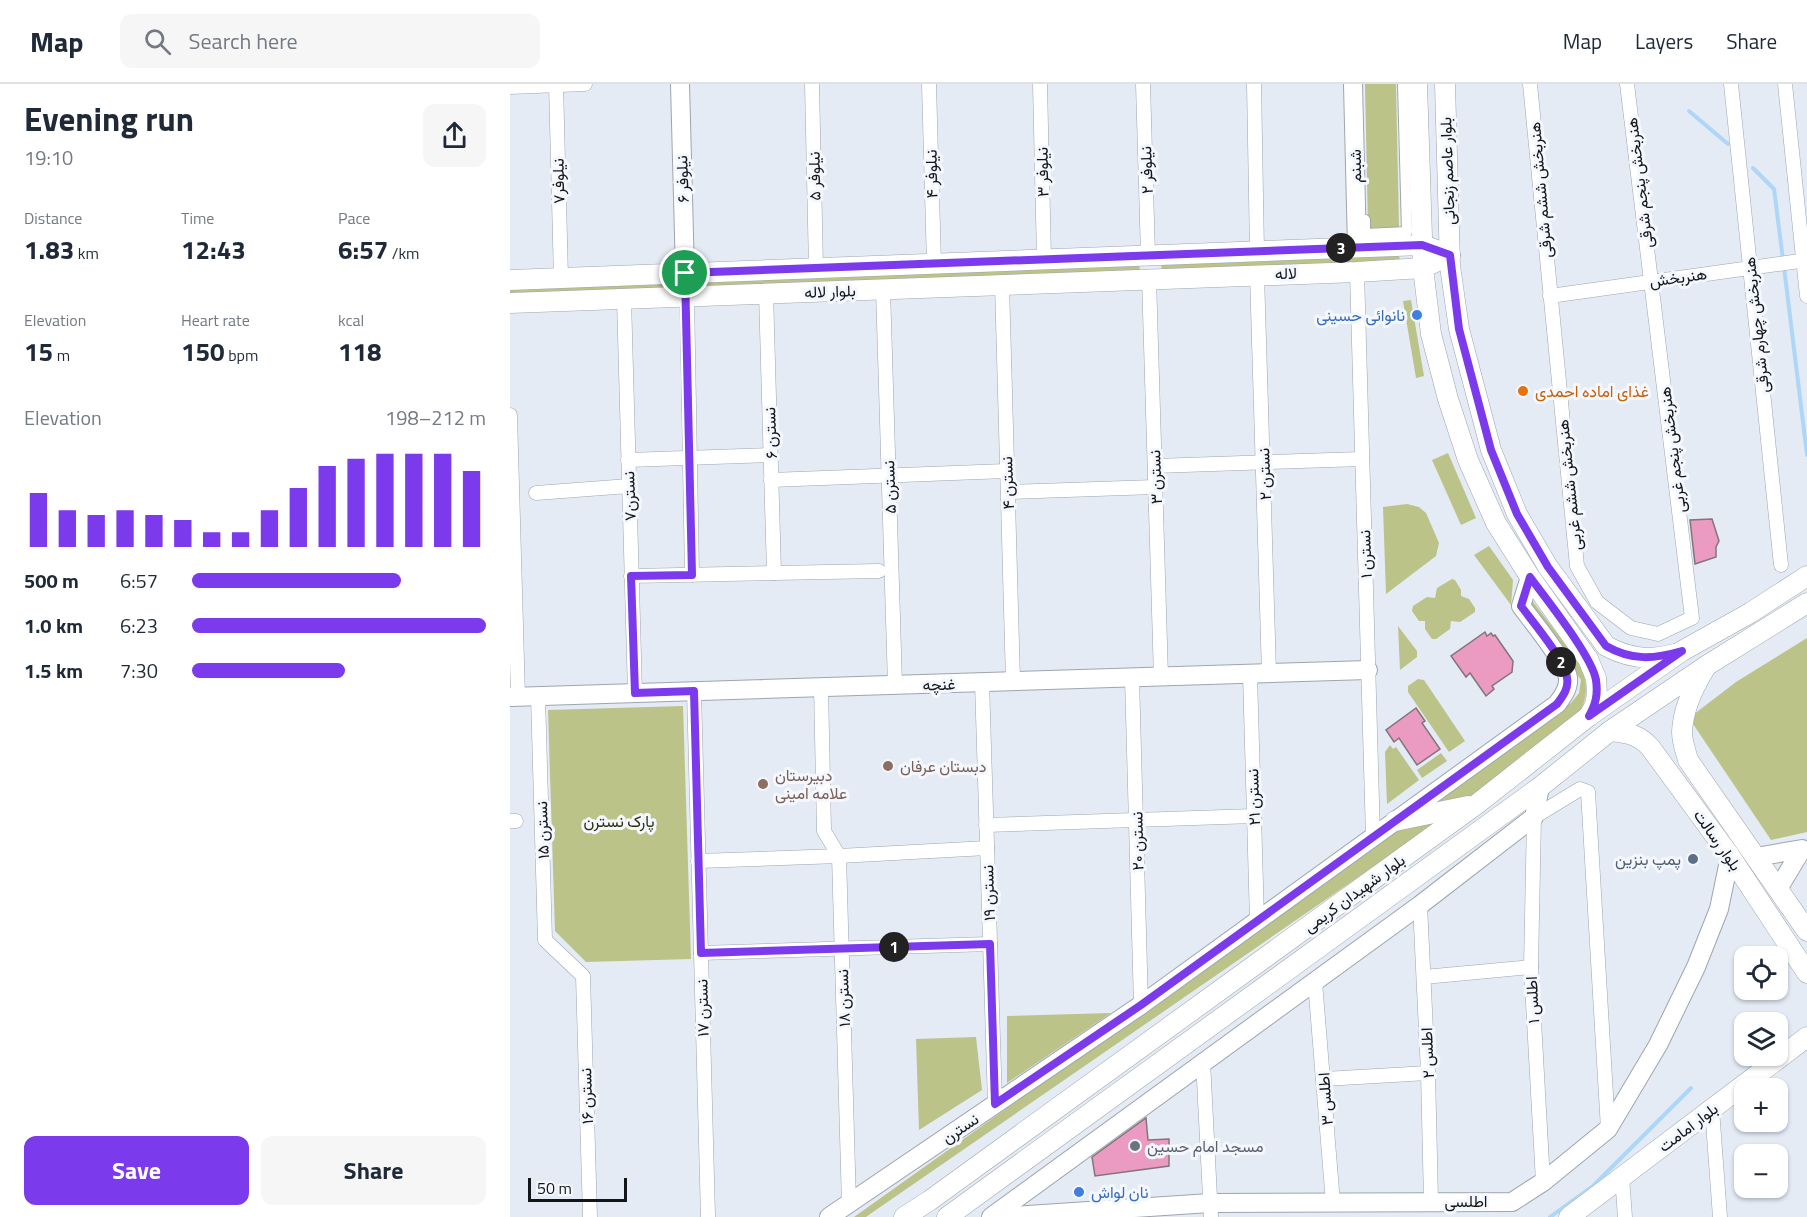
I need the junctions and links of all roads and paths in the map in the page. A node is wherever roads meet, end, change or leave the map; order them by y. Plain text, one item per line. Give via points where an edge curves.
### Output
1 (585, 84) edge
2 (680, 84) edge
3 (812, 84) edge
4 (929, 84) edge
5 (1040, 84) edge
6 (1143, 84) edge
7 (1254, 84) edge
8 (1353, 84) edge
9 (1361, 84) edge
10 (1403, 84) edge
11 (1417, 84) edge
12 (1445, 84) edge
13 (1530, 84) edge
14 (1627, 84) edge
15 (1731, 84) edge
16 (1785, 84) edge
17 (556, 85) edge
18 (510, 87) edge
19 (1422, 245) junction
20 (1357, 247) junction
21 (1257, 251) junction
22 (1148, 255) junction
23 (1450, 255) junction
24 (1044, 260) junction
25 (1804, 260) edge
26 (934, 264) junction
27 (1750, 267) junction
28 (816, 268) junction
29 (1423, 268) junction
30 (1357, 272) junction
31 (685, 273) junction
32 (1257, 274) junction
33 (561, 278) junction
34 (1149, 278) junction
35 (510, 280) edge
36 (1651, 281) junction
37 (1002, 284) junction
38 (884, 289) junction
39 (766, 293) junction
40 (687, 296) junction
41 (1550, 296) junction
42 (1807, 297) edge
43 (624, 299) junction
44 (510, 303) edge
45 (510, 415) edge
46 (770, 455) junction
47 (690, 458) junction
48 (1362, 459) junction
49 (628, 460) junction
50 (1263, 462) junction
51 (1155, 466) junction
52 (511, 467) edge
53 (1006, 471) junction
54 (889, 476) junction
55 (771, 480) junction
56 (629, 486) junction
57 (1155, 487) junction
58 (1008, 492) junction
59 (536, 493) dead end
60 (1781, 565) dead end
61 (1577, 566) joint
62 (879, 571) dead end
63 (774, 573) junction
64 (692, 575) junction
65 (631, 576) junction
66 (1807, 576) edge
67 (1530, 577) junction
68 (1807, 603) edge
69 (1682, 651) junction
70 (1706, 666) junction
71 (1368, 670) junction
72 (1269, 673) junction
73 (1250, 674) junction
74 (1161, 677) junction
75 (1132, 678) junction
76 (1013, 681) junction
77 (982, 682) junction
78 (895, 685) junction
79 (821, 687) junction
80 (694, 691) junction
81 (635, 693) junction
82 (538, 696) junction
83 (514, 697) edge
84 (1589, 716) junction
85 (1610, 731) junction
86 (1540, 787) junction
87 (1477, 804) junction
88 (1254, 816) junction
89 (1534, 817) junction
90 (1136, 820) junction
91 (1395, 821) junction
92 (986, 825) junction
93 (1373, 837) junction
94 (1805, 847) edge
95 (987, 848) junction
96 (839, 856) junction
97 (1730, 856) junction
98 (1756, 857) junction
99 (698, 861) junction
100 (1778, 889) junction
101 (1420, 905) junction
102 (1257, 921) junction
103 (1807, 931) edge
104 (990, 944) junction
105 (841, 949) junction
106 (701, 953) junction
107 (1530, 968) junction
108 (1807, 973) edge
109 (583, 976) joint
110 (1424, 977) junction
111 (1315, 982) junction
112 (1141, 1005) junction
113 (1807, 1037) edge
114 (1203, 1061) junction
115 (1428, 1073) junction
116 (1324, 1079) junction
117 (995, 1104) junction
118 (1712, 1109) junction
119 (1608, 1129) junction
120 (1622, 1177) junction
121 (1543, 1182) junction
122 (1431, 1201) junction
123 (849, 1204) junction
124 (1211, 1210) edge
125 (1333, 1210) edge
126 (1086, 1214) edge
127 (590, 1217) edge
128 (708, 1217) edge
129 (829, 1217) edge
130 (904, 1217) edge
131 (947, 1217) edge
132 (991, 1217) edge
133 (998, 1217) edge
134 (1569, 1217) edge
135 (1625, 1217) edge
136 (1720, 1217) edge

1 - 17 street
2 - 31 street, نیلوفر ۶
3 - 28 street, نیلوفر ۵
4 - 26 street, نیلوفر ۴
5 - 24 street, نیلوفر ۳
6 - 22 street, نیلوفر ۲
7 - 21 street
8 - 20 street, شبنم
9 - 10 street via 1365,234 1407,232
11 - 19 main road, بلوار عاصم زنجانی
12 - 23 main road, بلوار عاصم زنجانی
13 - 41 street, هنربخش ششم شرقی
14 - 36 street, هنربخش پنجم شرقی
15 - 27 street, هنربخش چهارم شرقی
16 - 25 street
17 - 18 street
17 - 33 street, نیلوفر۷
19 - 20 main road, لاله
19 - 23 main road
19 - 29 main road, بلوار عاصم زنجانی
20 - 21 main road, لاله
21 - 22 main road, لاله
22 - 24 main road, بلوار لاله
22 - 34 main road
23 - 29 main road
23 - 69 main road, بلوار عاصم زنجانی via 1459,329 1491,450 1517,514 1548,567 1606,646 1632,657
24 - 26 main road, بلوار لاله
25 - 27 street, هنربخش
25 - 42 street
26 - 28 main road, بلوار لاله
27 - 36 street, هنربخش
27 - 60 street, هنربخش چهارم شرقی
28 - 31 main road, بلوار لاله
29 - 30 main road, لاله
29 - 67 main road, بلوار عاصم زنجانی via 1431,334 1468,460 1496,523
30 - 32 main road, لاله
30 - 48 street, نسترن ۱
31 - 33 main road, بلوار لاله
31 - 40 main road
32 - 34 main road, لاله
32 - 50 street, نسترن ۲
33 - 35 main road, بلوار لاله
34 - 37 main road, بلوار لاله
34 - 51 street, نسترن ۳
36 - 41 street, هنربخش
36 - 61 street, هنربخش پنجم غربی via 1692,618 1658,634 1631,628 1597,602
37 - 38 main road, بلوار لاله
37 - 53 street, نسترن ۴
38 - 39 main road, بلوار لاله
38 - 54 street, نسترن ۵
39 - 40 main road, بلوار لاله
39 - 46 street, نسترن ۶
40 - 43 main road, بلوار لاله
40 - 47 street
41 - 61 street, هنربخش ششم غربی
43 - 44 main road, بلوار لاله
43 - 49 street, نسترن۷
45 - 52 street
46 - 47 street
46 - 55 street, نسترن ۶
47 - 49 street
47 - 64 street
48 - 50 street
48 - 71 street, نسترن ۱
49 - 56 street, نسترن۷
50 - 51 street
50 - 72 street, نسترن ۲
51 - 57 street, نسترن ۳
52 - 83 street
53 - 54 street
53 - 58 street, نسترن ۴
54 - 55 street
54 - 78 street, نسترن ۵
55 - 63 street, نسترن ۶
56 - 59 street
56 - 65 street, نسترن۷
57 - 58 street
57 - 74 street, نسترن ۳
58 - 76 street, نسترن ۴
62 - 63 street
63 - 64 street
64 - 65 street
65 - 81 street, نسترن۷
66 - 69 main road, بلوار شهیدان کریمی
67 - 84 main road, بلوار عاصم زنجانی via 1588,660 1596,678 1595,705
67 - 91 street, نسترن via 1521,606 1562,664 1568,678 1566,692 1557,704
68 - 70 main road, بلوار شهیدان کریمی
69 - 84 main road, بلوار شهیدان کریمی
70 - 85 main road, بلوار شهیدان کریمی
70 - 98 main road, بلوار رسالت via 1689,702 1682,734 1684,746 1689,760
71 - 72 street, غنچه
71 - 93 street, نسترن ۱
72 - 73 street, غنچه
73 - 74 street, غنچه
73 - 88 street, نسترن ۲۱
74 - 75 street, غنچه
75 - 76 street, غنچه
75 - 90 street, نسترن ۲۰
76 - 77 street, غنچه
77 - 78 street, غنچه
77 - 92 street, نسترن ۱۹
78 - 79 street, غنچه
79 - 80 street, غنچه
79 - 96 street, نسترن ۱۸ via 824,831
80 - 81 street, غنچه
80 - 99 street, نسترن ۱۷
81 - 82 street, غنچه
82 - 83 street, غنچه
82 - 109 street, نسترن ۱۵ via 545,940
84 - 87 main road, بلوار شهیدان کریمی
85 - 86 main road, بلوار شهیدان کریمی
85 - 97 main road, بلوار رسالت via 1633,734 1650,747
86 - 89 street
86 - 131 main road, بلوار شهیدان کریمی
87 - 91 main road
87 - 130 main road, بلوار شهیدان کریمی
88 - 90 street
88 - 102 street, نسترن ۲۱
89 - 101 street
89 - 107 street, اطلس ۱
89 - 119 street via 1580,789 1588,792
90 - 92 street
90 - 112 street, نسترن ۲۰
91 - 93 street, نسترن
92 - 95 street, نسترن ۱۹
93 - 102 street, نسترن
94 - 98 street
94 - 100 street
95 - 96 street
95 - 104 street, نسترن ۱۹
96 - 99 street
96 - 105 street, نسترن ۱۸
97 - 108 main road, بلوار رسالت
97 - 119 street, اطلسی via 1719,909 1696,967 1659,1046
98 - 100 main road, بلوار رسالت
99 - 106 street, نسترن ۱۷
100 - 103 main road, بلوار رسالت
101 - 110 street, اطلس ۲
101 - 111 street
102 - 112 street, نسترن
104 - 105 street
104 - 117 street, نسترن ۱۹
105 - 106 street
105 - 123 street, نسترن ۱۸
106 - 128 street, نسترن ۱۷
107 - 110 street
107 - 121 street, اطلس ۱
109 - 127 street, نسترن ۱۶
110 - 115 street, اطلس ۲
111 - 114 street
111 - 116 street, اطلس ۳
112 - 117 street, نسترن
113 - 118 main road, بلوار امامت
114 - 124 street
114 - 132 street
115 - 116 street
115 - 122 street, اطلس ۲
116 - 125 street, اطلس ۳
117 - 123 street, نسترن
118 - 120 main road, بلوار امامت
118 - 136 street
119 - 121 street, اطلسی
120 - 134 main road, بلوار امامت
120 - 135 street
121 - 122 street, اطلسی via 1512,1202
122 - 125 street, اطلسی
123 - 129 street, نسترن
124 - 125 street, اطلسی
124 - 126 street, اطلسی
126 - 133 street, اطلسی

